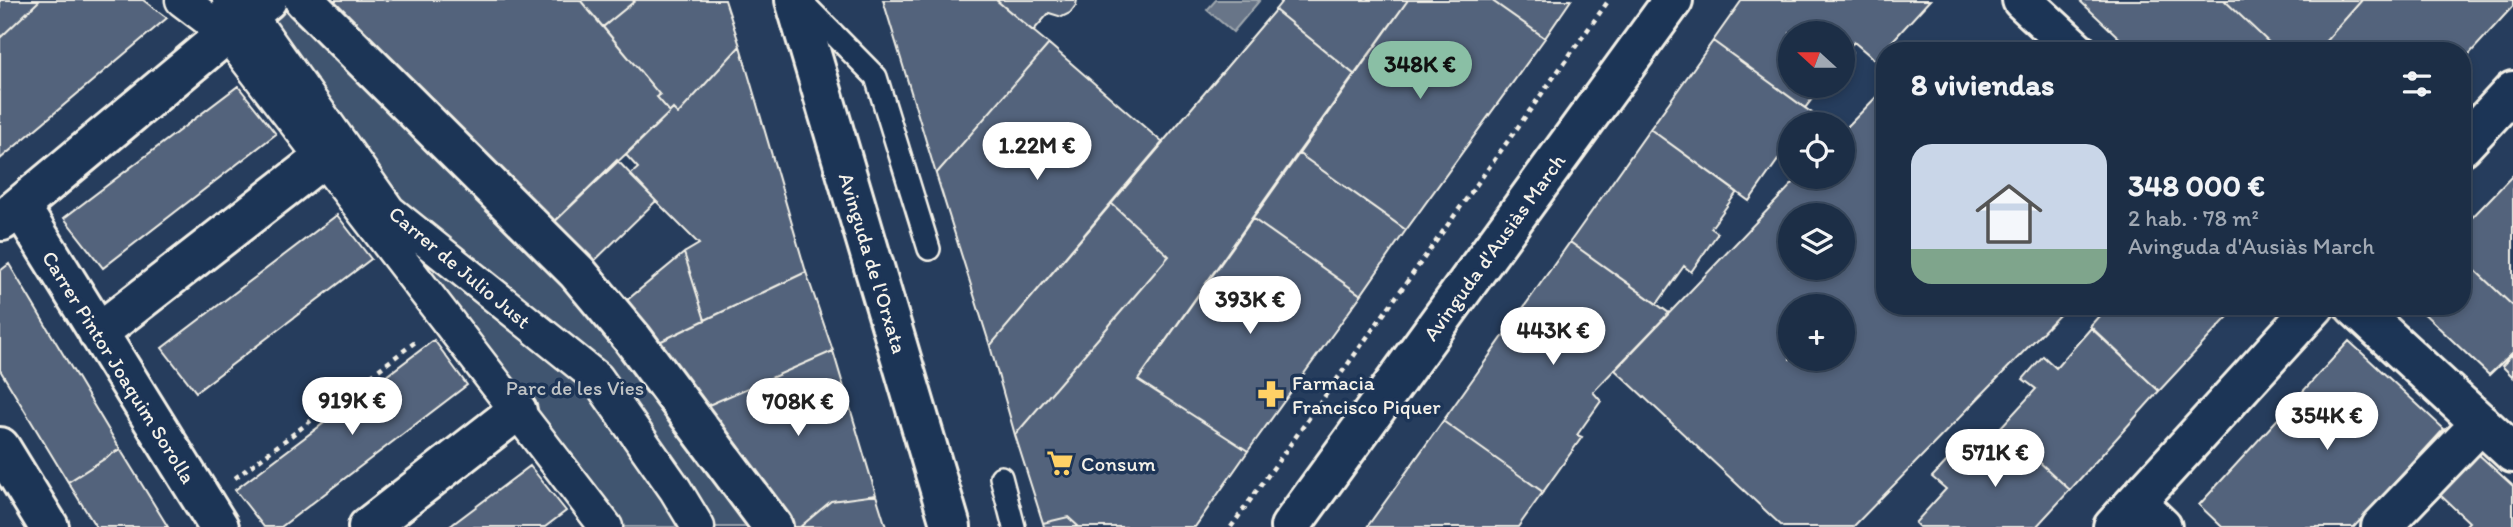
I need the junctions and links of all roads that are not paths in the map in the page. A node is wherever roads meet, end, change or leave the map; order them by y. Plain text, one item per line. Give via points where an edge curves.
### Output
1 (182, 0) edge
2 (304, 0) edge
3 (795, 0) edge
4 (800, 0) edge
5 (1673, 0) edge
6 (2022, 0) edge
7 (243, 12) edge
8 (2067, 42) edge
9 (2513, 91) edge
10 (2471, 136) edge
11 (323, 158) junction
12 (10, 214) edge
13 (929, 248) dead end
14 (2307, 315) edge
15 (2364, 315) edge
16 (98, 333) junction
17 (517, 411) junction
18 (2481, 423) junction
19 (0, 447) edge
20 (2513, 453) edge
21 (1001, 477) dead end
22 (211, 514) edge
23 (2137, 519) edge
24 (49, 527) edge
25 (368, 527) edge
26 (606, 527) edge
27 (698, 527) edge
28 (773, 527) edge
29 (951, 527) edge
30 (1014, 527) edge
31 (1290, 527) edge
32 (2381, 527) edge

1 - 7 street, Carrer de Julio Just
2 - 28 street via 577,272
3 - 29 street, Avinguda de l'Orxata
4 - 13 lane via 876,77
5 - 31 street, Avinguda d'Ausiàs March
6 - 8 street
7 - 11 street, Carrer de Julio Just
7 - 12 street
7 - 27 street, Carrer de Julio Just via 389,211 597,379
9 - 10 street
11 - 16 street
11 - 17 street, Carrer de Julio Just
12 - 16 street, Carrer Pintor Joaquim Sorolla
14 - 23 street
15 - 18 street
16 - 22 street, Carrer Pintor Joaquim Sorolla
17 - 25 street
17 - 26 street, Carrer de Julio Just
18 - 20 street
18 - 32 street
19 - 24 street
21 - 30 lane

